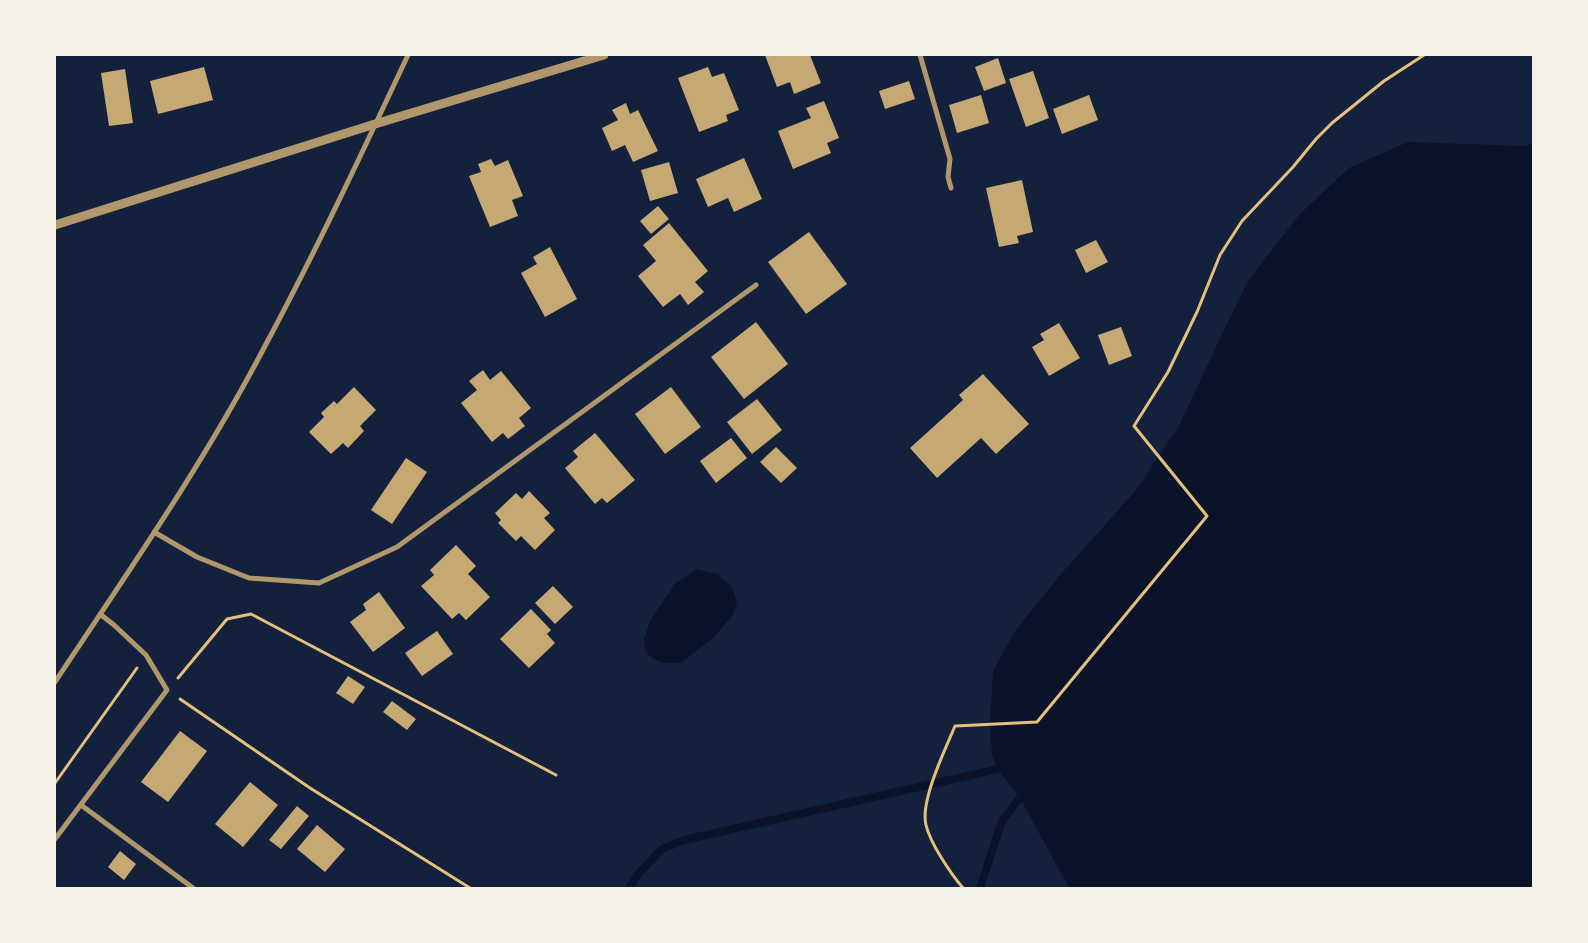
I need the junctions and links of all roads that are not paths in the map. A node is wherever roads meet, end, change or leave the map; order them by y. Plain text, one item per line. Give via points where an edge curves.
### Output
1 (408, 55) edge
2 (604, 55) edge
3 (920, 55) edge
4 (375, 124) junction
5 (951, 188) dead end
6 (55, 225) edge
7 (756, 285) dead end
8 (154, 532) junction
9 (100, 614) junction
10 (55, 682) edge
11 (81, 805) junction
12 (55, 839) edge
13 (193, 888) edge

1 - 4 street
2 - 4 street
3 - 5 street via 950,159 948,177
4 - 6 street
4 - 8 street via 265,347 217,432
7 - 8 street via 397,547 319,583 249,578 197,557
8 - 9 street
9 - 10 street
9 - 11 street via 146,656 168,690
11 - 12 street
11 - 13 street

